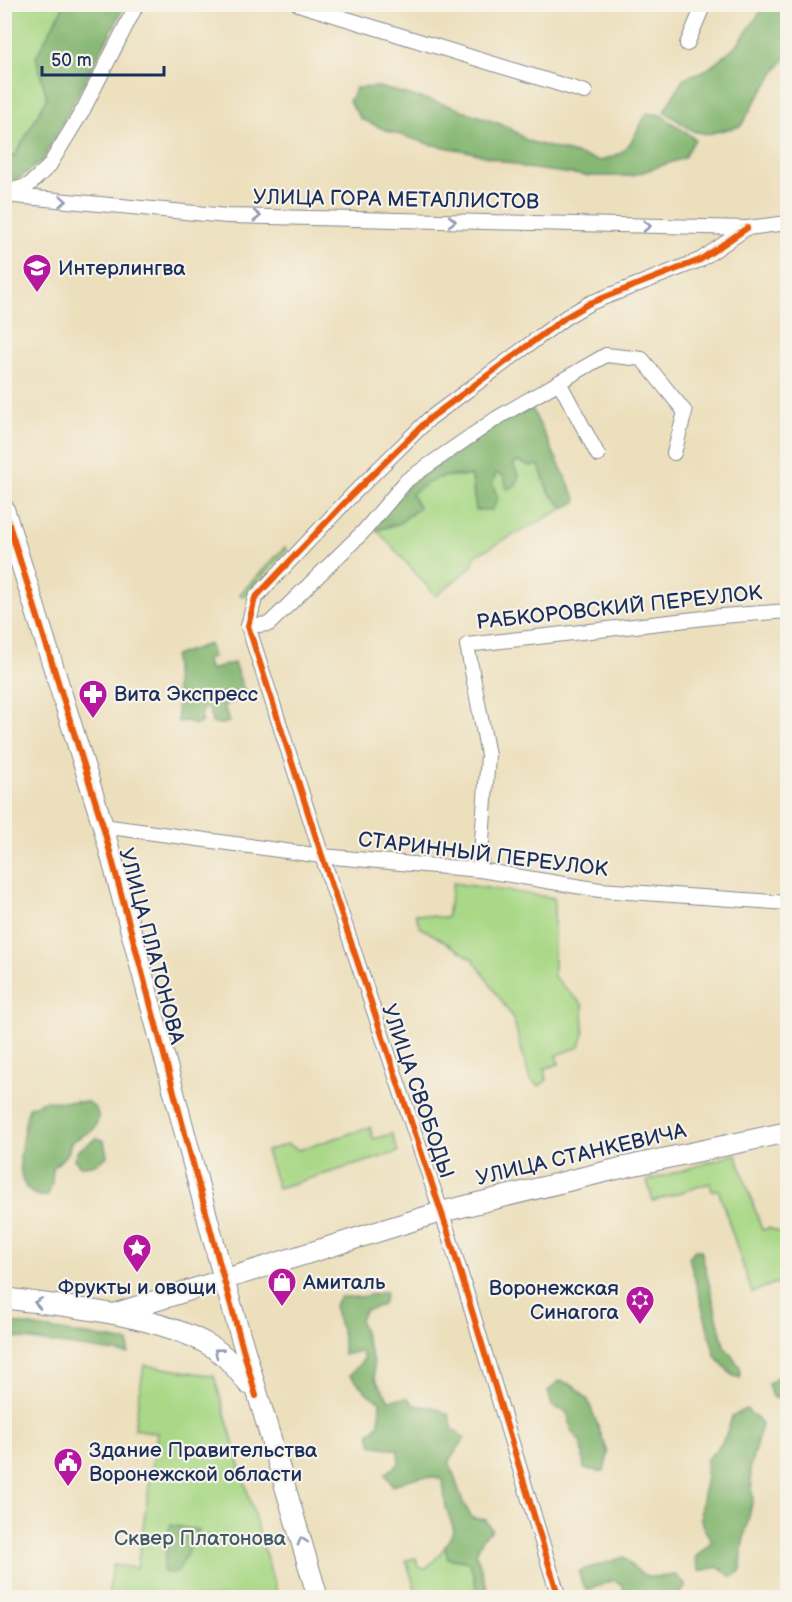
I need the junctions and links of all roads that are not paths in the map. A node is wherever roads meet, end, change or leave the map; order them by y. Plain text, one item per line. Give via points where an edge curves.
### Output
1 (137, 4) edge
2 (298, 4) edge
3 (704, 4) edge
4 (687, 44) dead end
5 (585, 92) dead end
6 (4, 194) edge
7 (788, 224) edge
8 (747, 228) junction
9 (559, 382) junction
10 (674, 453) dead end
11 (598, 455) dead end
12 (4, 509) edge
13 (788, 611) edge
14 (248, 626) junction
15 (103, 826) junction
16 (322, 856) junction
17 (480, 870) junction
18 (788, 903) edge
19 (788, 1132) edge
20 (441, 1212) junction
21 (224, 1280) junction
22 (4, 1298) edge
23 (113, 1314) junction
24 (256, 1396) junction
25 (318, 1598) edge
26 (559, 1598) edge

1 - 6 street via 83,110 49,166 28,185
2 - 5 street
3 - 4 street
6 -> 8 street, УЛИЦА ГОРА МЕТАЛЛИСТОВ via 228,216
7 - 8 street, УЛИЦА ГОРА МЕТАЛЛИСТОВ
8 - 14 street via 700,260 590,303 566,317 429,419 255,598
9 - 10 street via 606,355 642,359 685,412
9 - 11 street
9 - 14 street via 497,418 407,480 364,531 269,624
12 - 15 street, УЛИЦА ПЛАТОНОВА
13 - 17 street, РАБКОРОВСКИЙ ПЕРЕУЛОК via 467,645 488,755
14 - 16 street, УЛИЦА СВОБОДЫ
15 - 16 street, СТАРИННЫЙ ПЕРЕУЛОК
15 - 21 street, УЛИЦА ПЛАТОНОВА
16 - 17 street, СТАРИННЫЙ ПЕРЕУЛОК
16 - 20 street, УЛИЦА СВОБОДЫ
17 - 18 street, СТАРИННЫЙ ПЕРЕУЛОК via 600,890
19 - 20 street, УЛИЦА СТАНКЕВИЧА
20 - 21 street, УЛИЦА СТАНКЕВИЧА
20 - 26 street, УЛИЦА СВОБОДЫ
21 - 23 street, УЛИЦА СТАНКЕВИЧА
21 - 24 street, УЛИЦА ПЛАТОНОВА
23 -> 22 street
24 -> 23 street via 233,1364 211,1346 180,1331
25 -> 24 street, УЛИЦА ПЛАТОНОВА

